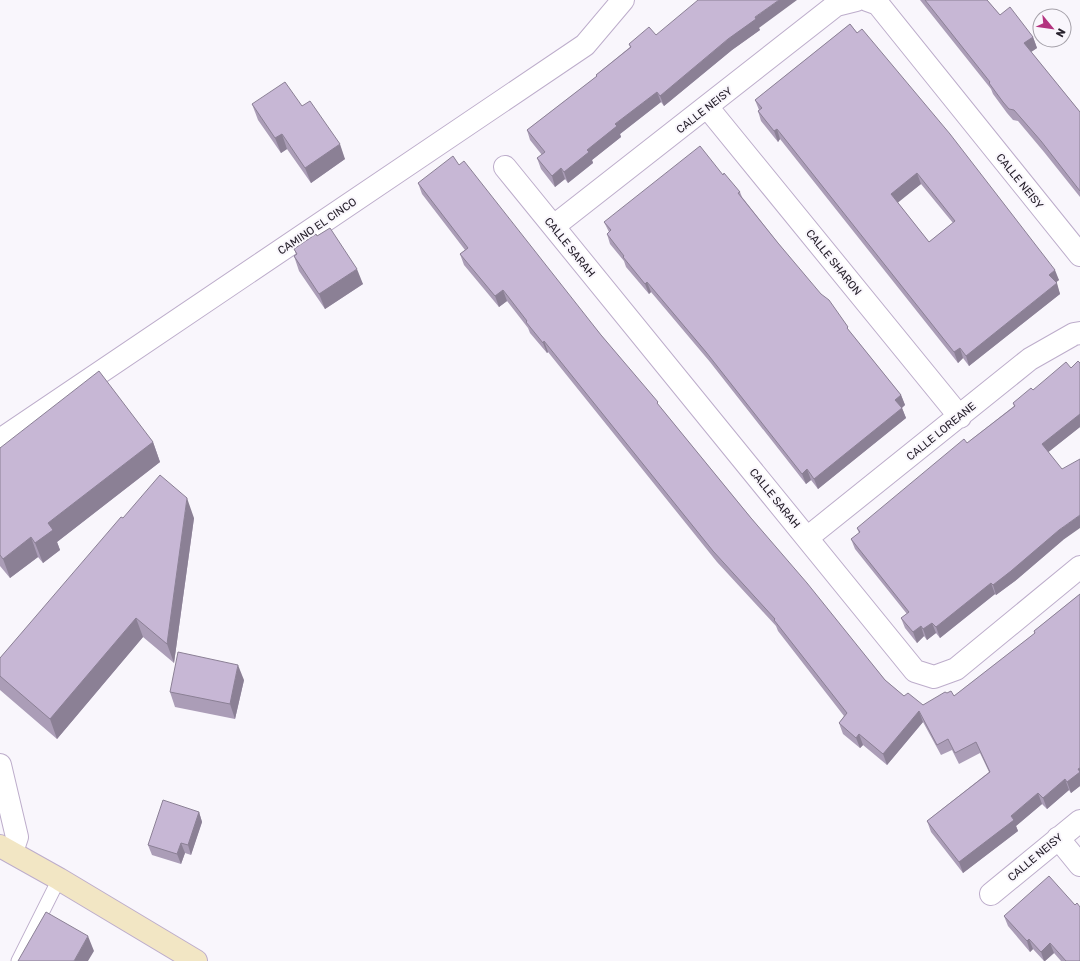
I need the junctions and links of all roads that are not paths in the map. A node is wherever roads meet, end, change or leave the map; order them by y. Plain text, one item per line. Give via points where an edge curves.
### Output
1 (623, 0) edge
2 (856, 0) edge
3 (867, 0) edge
4 (708, 108) junction
5 (505, 167) dead end
6 (554, 226) junction
7 (1080, 255) edge
8 (1080, 333) edge
9 (960, 417) junction
10 (0, 440) edge
11 (808, 538) junction
12 (1080, 567) edge
13 (0, 765) edge
14 (1080, 821) edge
15 (1058, 838) junction
16 (6, 849) edge
17 (1080, 864) edge
18 (59, 879) junction
19 (991, 894) dead end
20 (18, 961) edge
21 (196, 961) edge

1 - 10 street, CAMINO EL CINCO via 585,45
2 - 4 street, CALLE NEISY via 836,5
3 - 7 street, CALLE NEISY via 878,4
4 - 6 street, CALLE NEISY
4 - 9 street, CALLE SHARON
5 - 6 street, CALLE SARAH
6 - 11 street, CALLE SARAH
8 - 9 street, CALLE LOREANE via 1030,359
9 - 11 street, CALLE LOREANE
11 - 12 street, CALLE SARAH via 915,670 934,677 956,669
13 - 16 street via 17,836
14 - 15 street, CALLE NEISY
15 - 17 street
15 - 19 street, CALLE NEISY
16 - 18 main road
18 - 20 lane
18 - 21 main road

